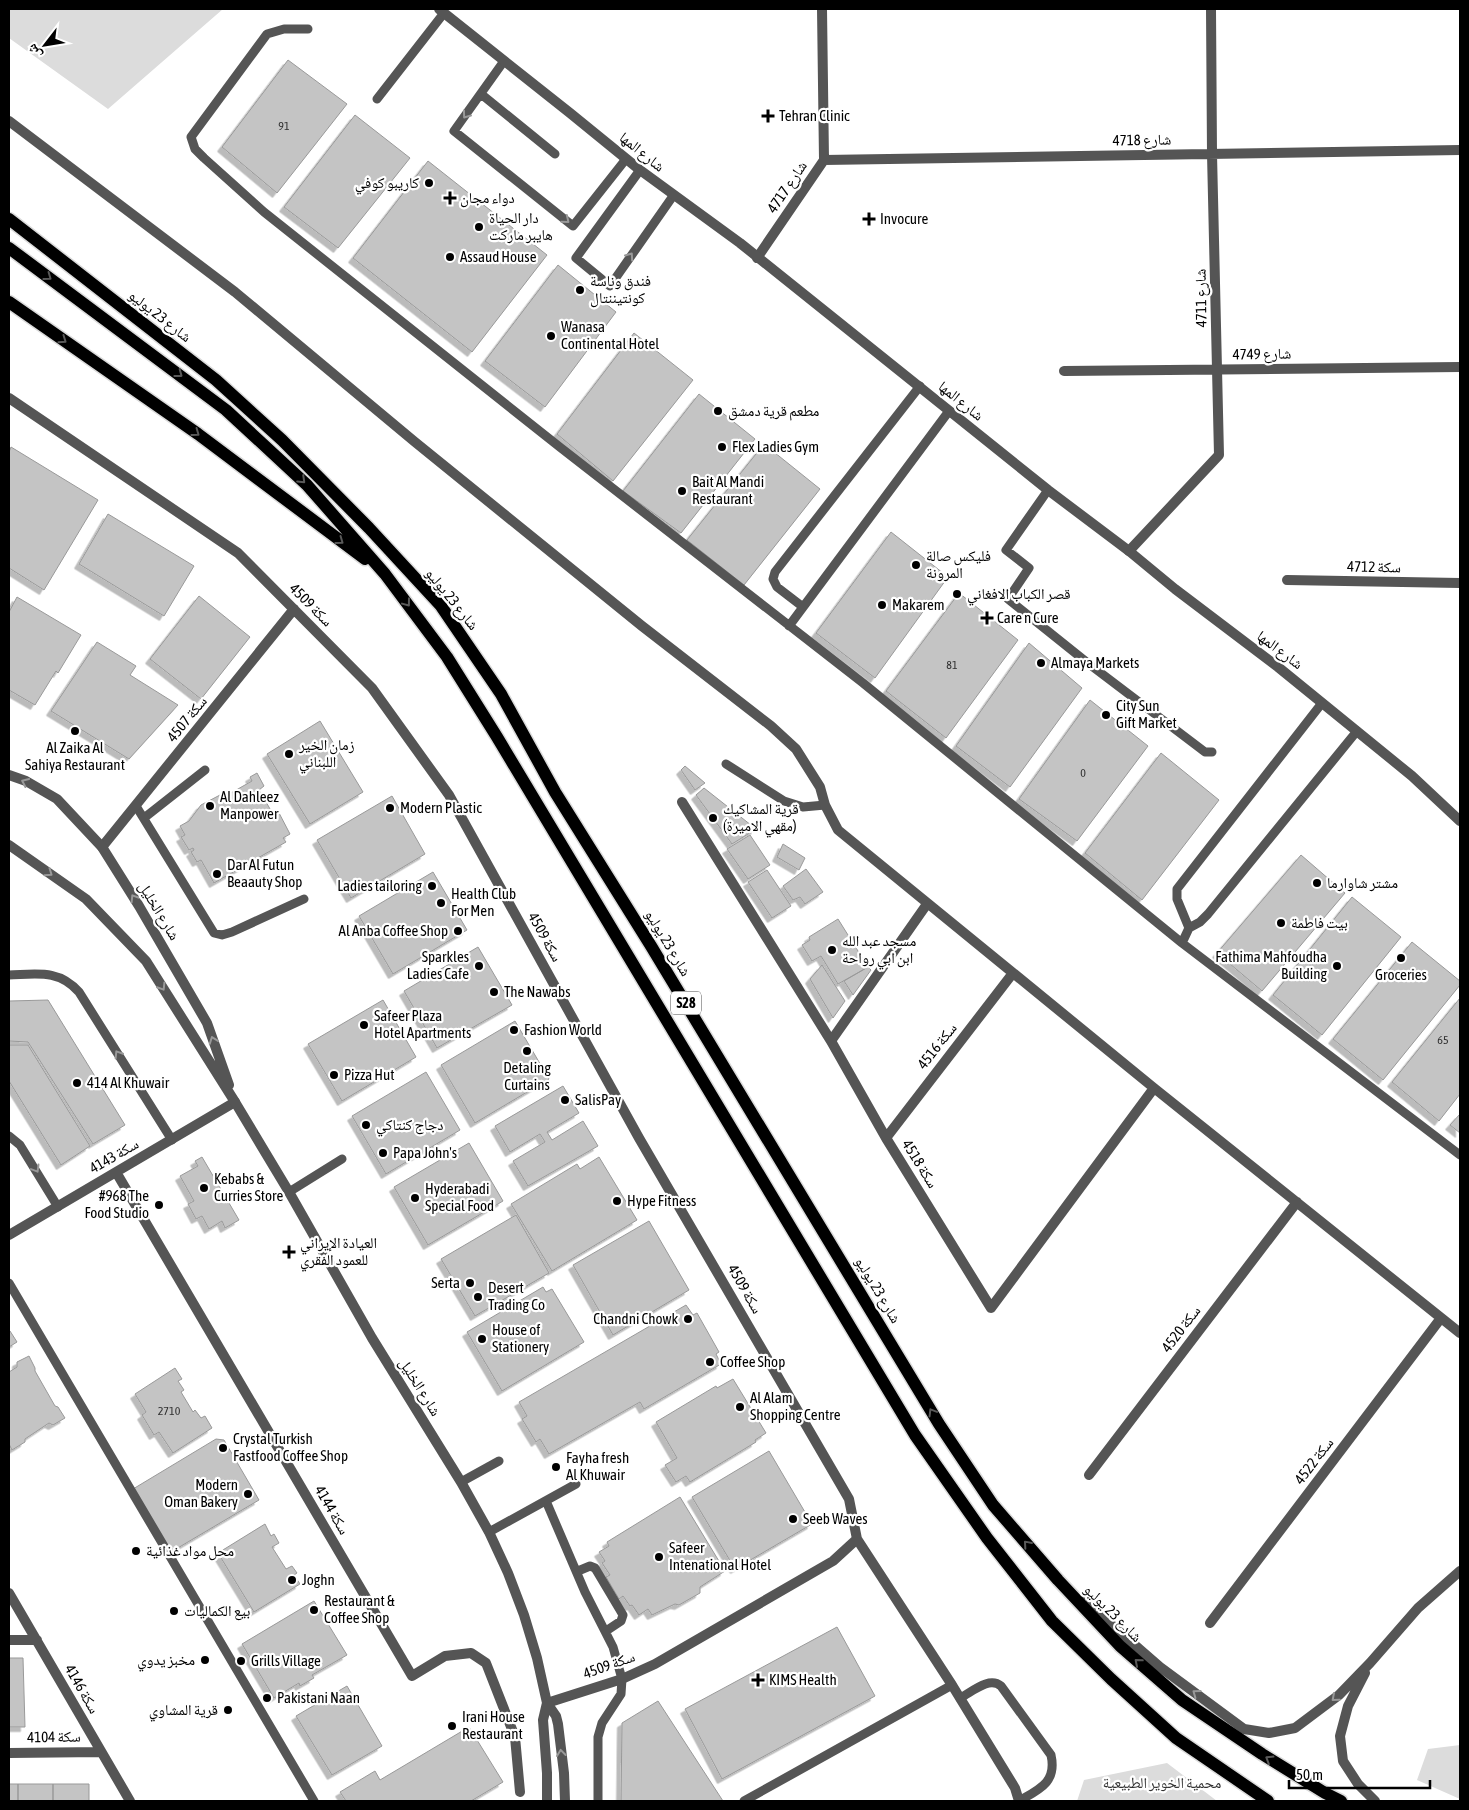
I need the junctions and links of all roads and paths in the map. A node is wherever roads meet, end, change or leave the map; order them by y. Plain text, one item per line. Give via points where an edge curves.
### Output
1 (822, 9) edge
2 (1211, 9) edge
3 (441, 11) edge
4 (308, 29) dead end
5 (504, 61) junction
6 (481, 94) junction
7 (377, 99) dead end
8 (9, 121) edge
9 (1460, 150) edge
10 (555, 154) dead end
11 (1212, 154) junction
12 (626, 158) junction
13 (824, 160) junction
14 (640, 170) junction
15 (673, 196) junction
16 (9, 218) edge
17 (9, 248) edge
18 (757, 258) junction
19 (9, 302) edge
20 (1460, 367) edge
21 (1217, 369) junction
22 (1064, 371) dead end
23 (920, 386) junction
24 (9, 398) edge
25 (949, 411) junction
26 (1048, 490) junction
27 (1130, 551) junction
28 (385, 574) junction
29 (1288, 580) dead end
30 (1460, 583) edge
31 (803, 607) junction
32 (294, 609) junction
33 (789, 626) junction
34 (1322, 703) junction
35 (1357, 731) junction
36 (1212, 752) dead end
37 (726, 764) dead end
38 (205, 770) dead end
39 (9, 775) edge
40 (682, 802) dead end
41 (825, 805) junction
42 (136, 806) junction
43 (144, 818) junction
44 (1460, 821) edge
45 (9, 844) edge
46 (102, 847) junction
47 (304, 899) dead end
48 (927, 904) junction
49 (1189, 928) junction
50 (1182, 943) junction
51 (1013, 973) junction
52 (9, 975) edge
53 (831, 1041) junction
54 (1154, 1088) junction
55 (235, 1102) junction
56 (9, 1136) edge
57 (886, 1138) junction
58 (172, 1140) junction
59 (1460, 1155) edge
60 (342, 1159) dead end
61 (116, 1172) junction
62 (288, 1192) junction
63 (1297, 1202) junction
64 (58, 1207) junction
65 (9, 1235) edge
66 (9, 1283) edge
67 (1441, 1318) junction
68 (1460, 1333) edge
69 (499, 1461) dead end
70 (1089, 1475) dead end
71 (461, 1482) junction
72 (576, 1484) dead end
73 (546, 1501) junction
74 (489, 1532) junction
75 (858, 1539) junction
76 (578, 1571) junction
77 (1460, 1572) edge
78 (1058, 1580) junction
79 (9, 1593) edge
80 (1210, 1622) dead end
81 (606, 1631) junction
82 (9, 1640) edge
83 (37, 1640) junction
84 (1370, 1663) junction
85 (622, 1679) junction
86 (952, 1685) junction
87 (960, 1698) junction
88 (547, 1702) junction
89 (100, 1752) junction
90 (9, 1753) edge
91 (520, 1792) dead end
92 (130, 1801) edge
93 (314, 1801) edge
94 (546, 1801) edge
95 (565, 1801) edge
96 (598, 1801) edge
97 (744, 1801) edge
98 (1019, 1801) edge
99 (1268, 1801) edge
100 (1341, 1801) edge
101 (1375, 1801) edge

1 - 13 street, 4717 شارع
2 - 11 street, 4711 شارع
3 - 5 street, شارع المها
3 - 7 lane
4 - 33 lane via 284,29 268,34 191,137 194,149 280,224
5 - 6 lane
5 - 12 street, شارع المها
6 - 10 lane
6 -> 12 lane via 454,131 573,226
8 - 41 street via 236,292 415,442 771,726 796,749 820,787
9 - 11 street, 4718 شارع
11 - 13 street, 4718 شارع
11 - 21 street, 4711 شارع
12 - 14 street, شارع المها
13 - 18 street, 4717 شارع
14 - 15 street, شارع المها
14 -> 15 lane via 576,258 610,286
15 - 18 street, شارع المها
78 -> 16 main road, شارع 23 يوليو / S28 via 993,1505 940,1424 555,792 502,694 441,606 289,446 216,380
17 -> 28 main road, S28 via 226,410 307,485
18 - 23 street, شارع المها
19 -> 28 main road via 198,434
20 - 21 street, 4749 شارع
21 - 22 street, 4749 شارع
21 - 27 street, 4711 شارع via 1219,455
23 - 25 street, شارع المها
23 - 31 lane via 775,572 773,579 777,587
24 - 32 street, سكة 4509 via 238,553
25 - 26 street, شارع المها
25 - 31 lane
26 - 27 street, شارع المها
26 - 36 lane via 1006,550 1029,568 1008,599 1205,752
27 - 34 street, شارع المها
28 -> 99 main road, S28 via 447,657 497,737 915,1435 987,1538 1052,1622 1111,1679 1176,1738
29 - 30 street, سكة 4712
31 - 33 lane
32 - 42 street, سكة 4507
32 - 75 street, سكة 4509 via 372,688 450,795 640,1138 849,1499
33 - 50 lane
34 - 35 street, شارع المها
34 - 49 lane via 1176,889
35 - 44 street, شارع المها
35 - 49 lane via 1208,914
37 - 41 lane via 784,802 803,807
38 - 43 lane
46 -> 39 street, شارع الخليل via 57,799
40 - 53 street, سكة 4518
41 - 48 street via 838,830
42 - 43 lane
42 - 46 street, سكة 4507
43 - 47 lane via 214,933 232,932
45 -> 55 street, شارع الخليل via 86,899 146,961
55 -> 46 street, شارع الخليل via 207,1023
48 - 51 street
48 - 53 street
49 - 50 lane
50 - 59 lane
51 - 54 street
51 - 57 street, سكة 4516
58 -> 52 lane via 73,985 49,974
53 - 57 street, سكة 4518
54 - 57 street, سكة 4518 via 991,1308
54 - 63 street
55 - 58 street, سكة 4143
55 - 62 street, شارع الخليل
56 -> 64 lane via 20,1145
58 - 61 street, سكة 4143
60 - 62 lane
61 - 64 street, سكة 4143
61 - 91 street, سكة 4144 via 412,1676 445,1656 472,1653 486,1663 516,1737
62 - 71 street, شارع الخليل via 372,1338
63 - 67 street
63 - 70 street, سكة 4520
64 - 65 street, سكة 4143
66 - 93 lane
67 - 68 street
67 - 80 street, سكة 4522
69 - 71 lane
71 - 74 street, شارع الخليل
72 - 73 lane
73 - 74 lane
73 - 76 lane
74 - 88 street, شارع الخليل via 524,1615
75 - 85 street, سكة 4509 via 833,1561 654,1664
75 - 86 street, سكة 4509
76 - 81 lane
76 - 81 lane via 590,1566 595,1568 623,1615 621,1621
77 - 84 street via 1418,1608
84 -> 78 street via 1339,1695 1295,1728 1268,1733 1244,1728 1160,1667
100 -> 78 main road, شارع 23 يوليو / S28 via 1262,1754 1182,1700 1120,1646
79 - 83 street, سكة 4146
81 - 85 lane via 619,1662
82 - 83 street
83 - 89 street, سكة 4146
84 - 101 street via 1348,1706 1340,1736 1343,1761 1358,1784
85 - 88 street, سكة 4509
85 - 96 lane via 621,1694 602,1723 598,1738
86 - 87 street, سكة 4509
86 - 97 lane
87 - 98 street, سكة 4509 via 1015,1788
87 - 98 lane via 996,1682 1051,1755 1052,1774 1041,1788
88 - 94 street, شارع الخليل via 543,1720
95 -> 88 street, شارع الخليل via 558,1724
89 - 90 street, سكة 4104
89 - 92 street, سكة 4146

